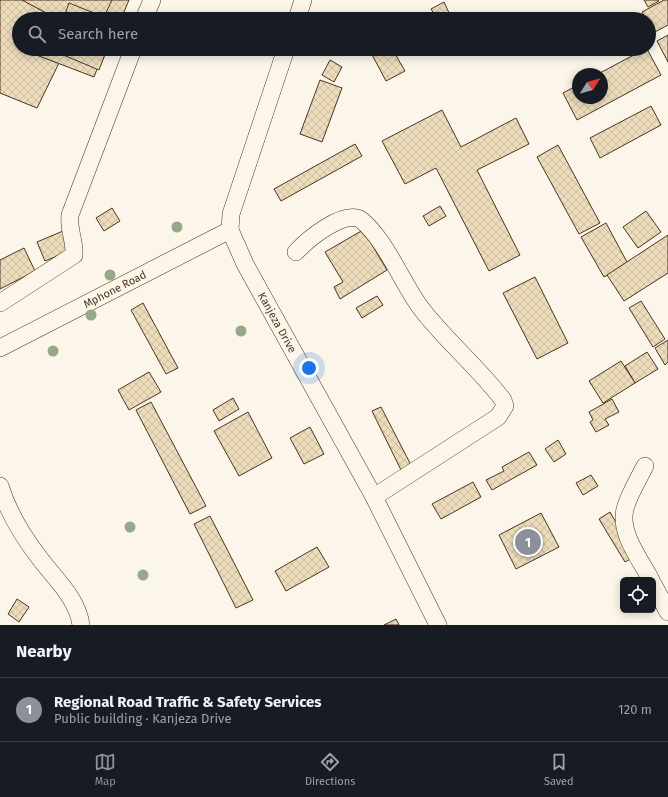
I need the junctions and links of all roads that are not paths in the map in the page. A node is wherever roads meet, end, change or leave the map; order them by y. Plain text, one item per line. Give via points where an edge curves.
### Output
1 (152, 0) edge
2 (303, 0) edge
3 (147, 12) edge
4 (299, 12) edge
5 (130, 56) edge
6 (284, 56) edge
7 (230, 230) junction
8 (296, 252) dead end
9 (0, 303) edge
10 (0, 348) edge
11 (645, 466) dead end
12 (0, 486) edge
13 (374, 497) junction
14 (649, 577) edge
15 (656, 590) edge
16 (668, 612) edge
17 (81, 625) edge
18 (438, 625) edge

1 - 3 street
2 - 4 street
5 - 9 street via 70,215 74,254
6 - 7 street, Kanjeza Drive via 230,214
7 - 10 street, Mphone Road
7 - 13 street, Kanjeza Drive via 246,264
8 - 13 street via 336,222 349,217 360,219 383,246 404,283 431,321 504,400 505,406 498,417
11 - 14 street via 628,501 624,519 628,536
12 - 17 street via 17,526 76,606
13 - 18 street, Kanjeza Drive
15 - 16 street

